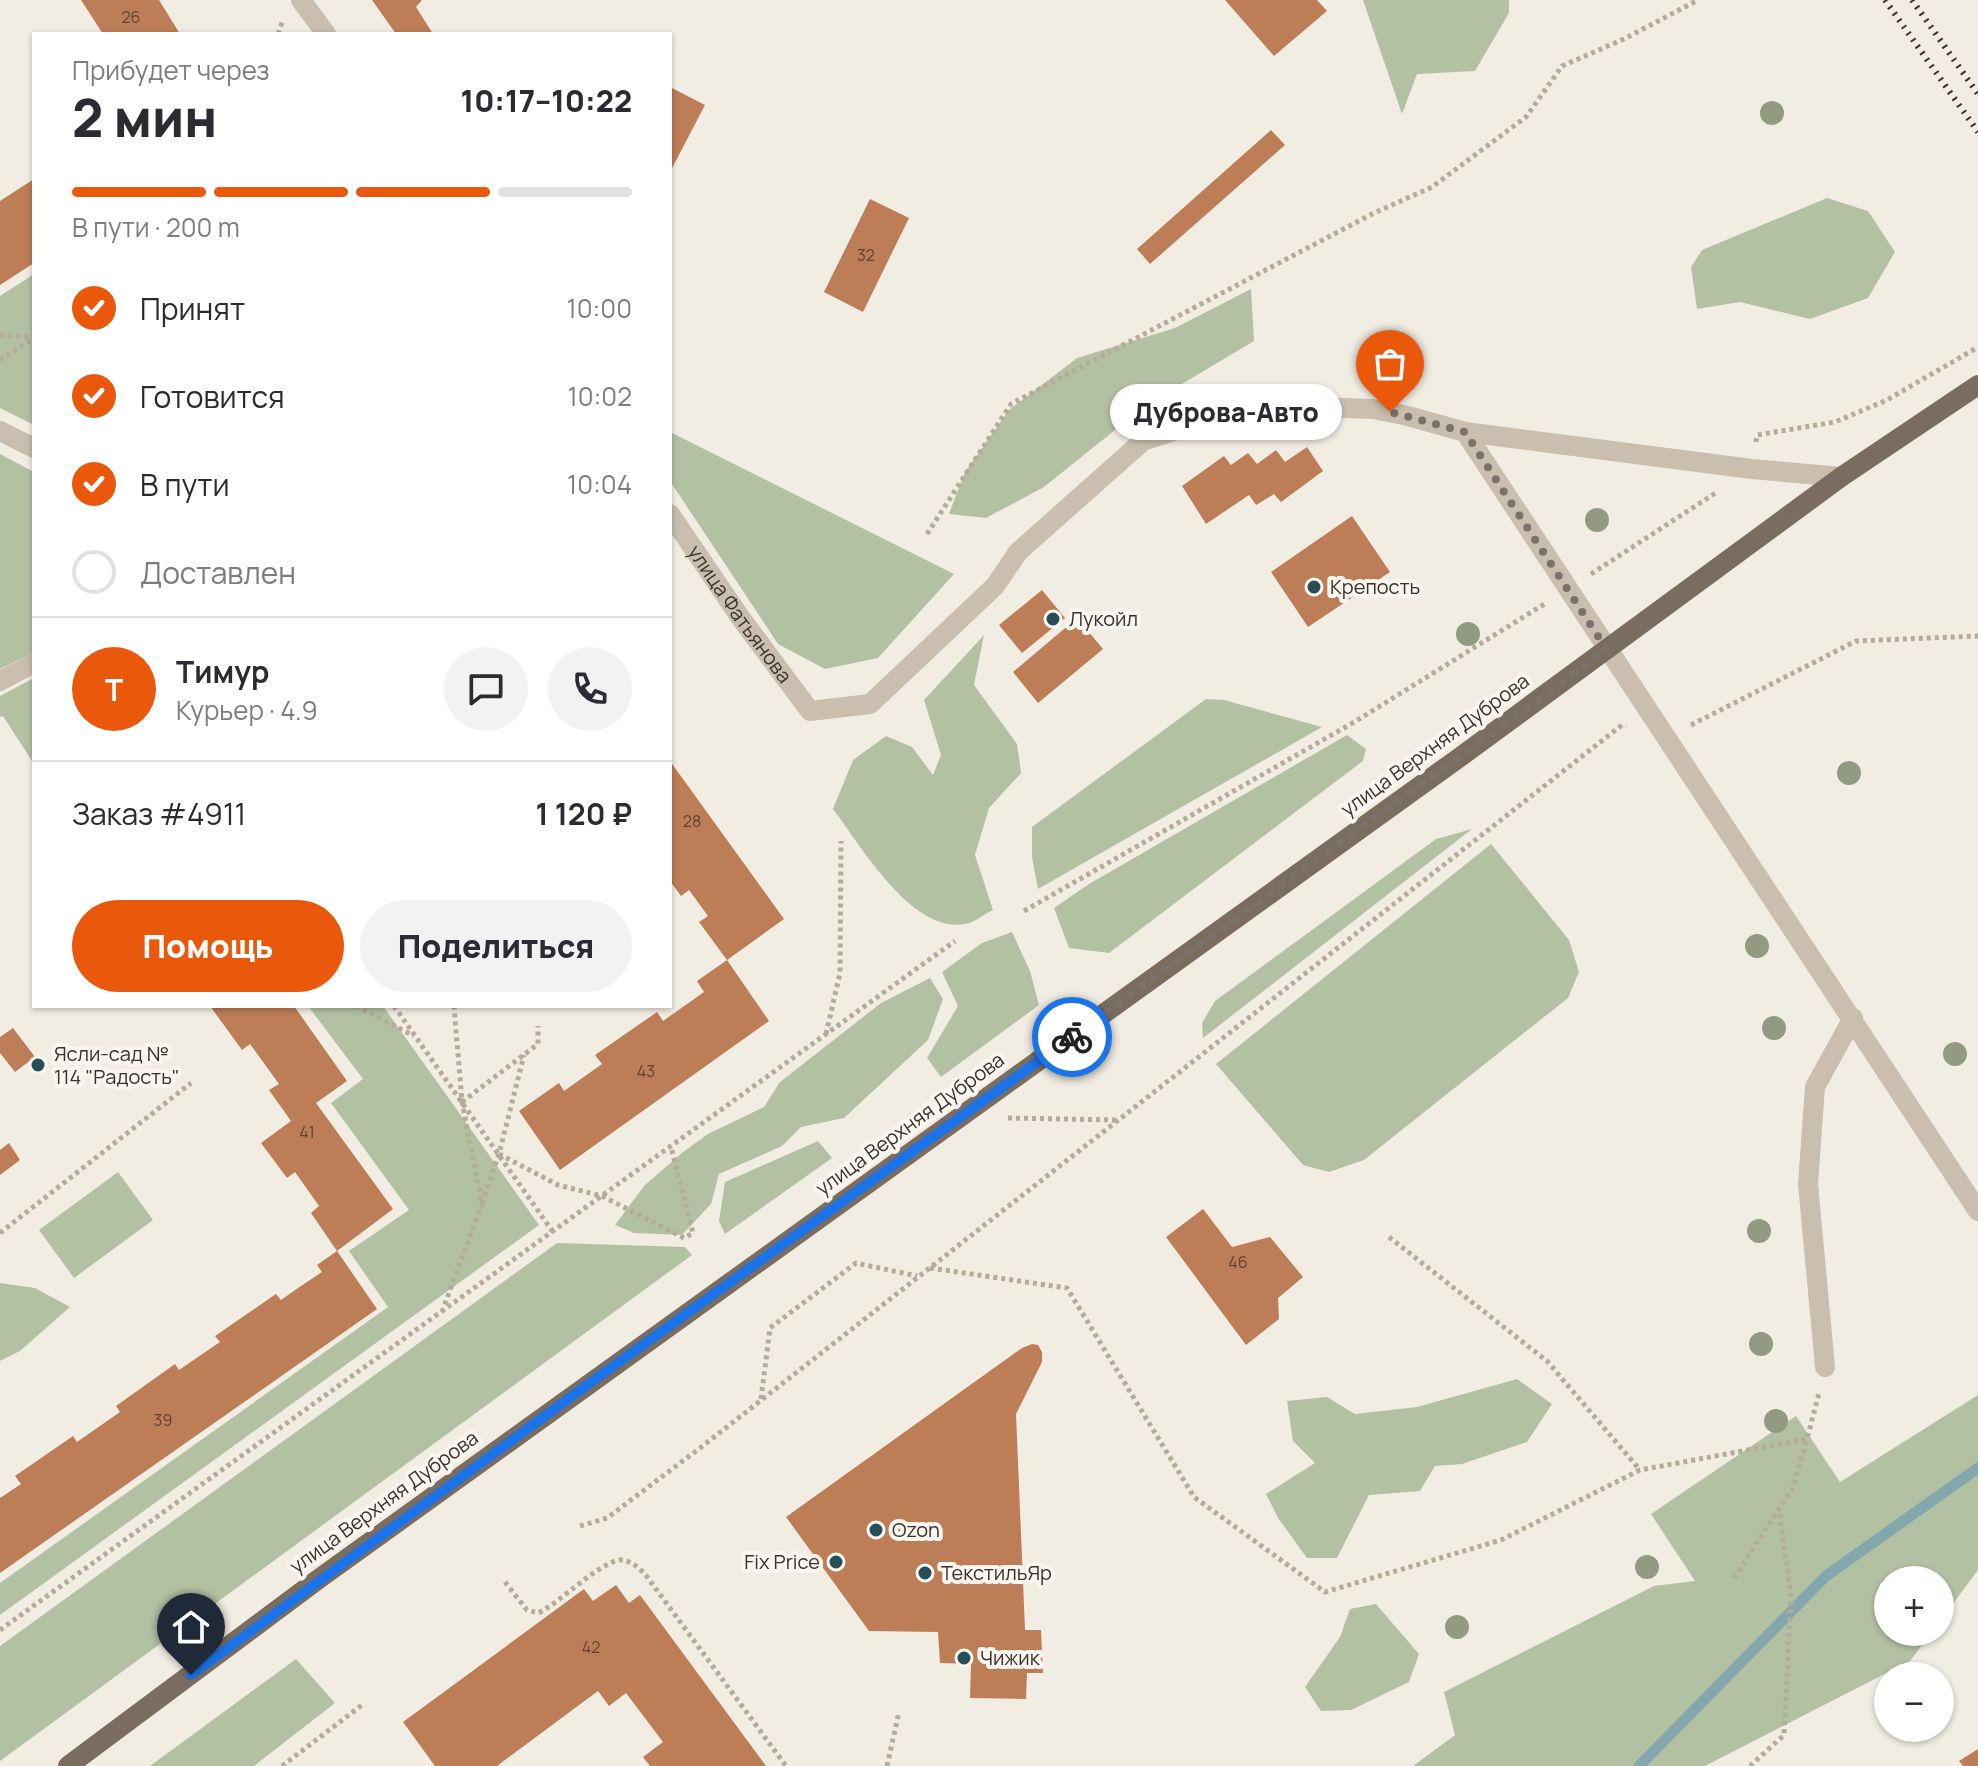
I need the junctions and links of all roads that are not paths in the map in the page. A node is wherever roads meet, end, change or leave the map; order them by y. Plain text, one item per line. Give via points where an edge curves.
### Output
1 (301, 0) edge
2 (325, 32) edge
3 (1978, 385) edge
4 (0, 431) edge
5 (1465, 432) junction
6 (32, 447) edge
7 (1841, 477) junction
8 (672, 517) edge
9 (1607, 650) junction
10 (32, 664) edge
11 (0, 681) edge
12 (1853, 1018) junction
13 (1978, 1211) edge
14 (1825, 1367) road end
15 (68, 1766) edge

1 - 2 street
3 - 7 main road, улица Верхняя Дуброва
4 - 6 street
5 - 7 street
5 - 8 street, улица Фатьянова via 1373,409 1253,405 1143,441 1018,552 995,586 870,704 810,711
5 - 9 street
7 - 9 main road, улица Верхняя Дуброва
9 - 12 street
9 - 15 main road, улица Верхняя Дуброва via 513,1438
10 - 11 street
12 - 13 street
12 - 14 street via 1815,1087 1808,1184

